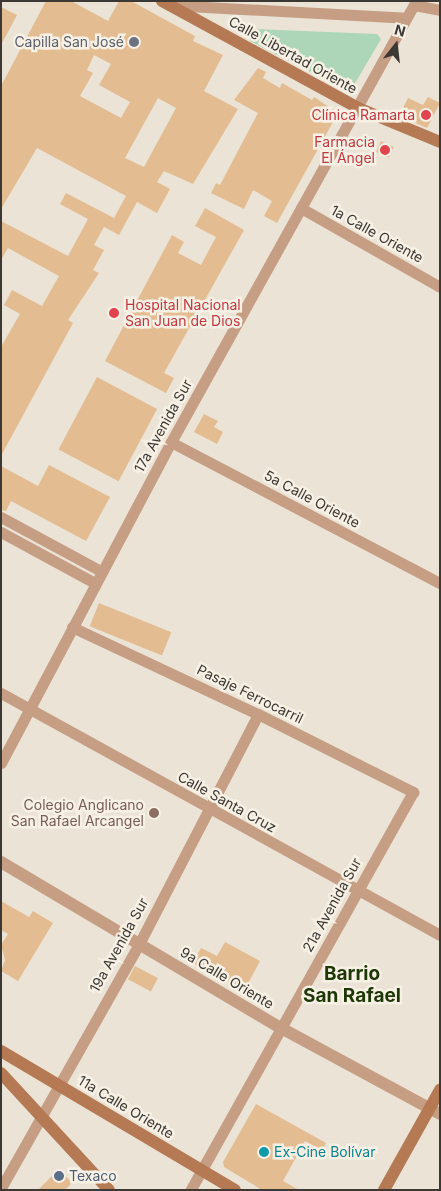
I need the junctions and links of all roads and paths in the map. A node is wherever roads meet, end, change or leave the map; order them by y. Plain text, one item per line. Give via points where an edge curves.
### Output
1 (166, 3) edge
2 (415, 3) edge
3 (213, 4) edge
4 (440, 10) edge
5 (406, 18) junction
6 (358, 108) junction
7 (440, 142) edge
8 (300, 208) junction
9 (440, 287) edge
10 (171, 442) junction
11 (1, 517) edge
12 (1, 532) edge
13 (101, 571) junction
14 (95, 583) junction
15 (440, 583) edge
16 (72, 627) junction
17 (1, 693) edge
18 (29, 710) junction
19 (258, 714) junction
20 (1, 763) edge
21 (413, 792) joint
22 (208, 809) junction
23 (1, 862) edge
24 (357, 890) junction
25 (440, 935) edge
26 (139, 944) junction
27 (281, 1028) junction
28 (1, 1051) edge
29 (1, 1073) edge
30 (58, 1084) junction
31 (440, 1090) edge
32 (435, 1111) edge
33 (40, 1116) junction
34 (202, 1170) junction
35 (1, 1188) edge
36 (109, 1190) edge
37 (191, 1190) edge
38 (236, 1190) edge
39 (384, 1190) edge

1 - 3 street
1 - 6 main road, Calle Libertad Oriente
2 - 4 street
2 - 5 street, 17a Avenida Sur
3 - 5 street
5 - 6 street, 17a Avenida Sur
6 - 7 main road, Calle Libertad Oriente
6 - 8 street, 17a Avenida Sur
8 - 9 street, 1a Calle Oriente
8 - 10 street, 17a Avenida Sur
10 - 13 street, 17a Avenida Sur
10 - 15 street, 5a Calle Oriente
11 - 13 street
12 - 14 street
13 - 14 street, 17a Avenida Sur
14 - 16 street, 17a Avenida Sur
16 - 18 street, 17a Avenida Sur
16 - 19 street, Pasaje Ferrocarril
17 - 18 street, Calle Santa Cruz
18 - 20 street, 17a Avenida Sur
18 - 22 street, Calle Santa Cruz
19 - 21 street, Pasaje Ferrocarril
19 - 22 street, 19a Avenida Sur
21 - 24 street, 21a Avenida Sur
22 - 24 street, Calle Santa Cruz
22 - 26 street, 19a Avenida Sur
23 - 26 street, 9a Calle Oriente
24 - 25 street, Calle Santa Cruz
24 - 27 street, 21a Avenida Sur
26 - 27 street, 9a Calle Oriente
26 - 30 street, 19a Avenida Sur
27 - 32 street, 9a Calle Oriente
27 - 34 street, 21a Avenida Sur
28 - 30 main road, 11a Calle Oriente
29 - 33 main road
30 - 33 street, 19a Avenida Sur
30 - 34 main road, 11a Calle Oriente
31 - 32 main road
32 - 39 main road
33 - 35 street, 19a Avenida Sur
33 - 36 main road
34 - 37 street, 21a Avenida Sur
34 - 38 main road, 11a Calle Oriente

